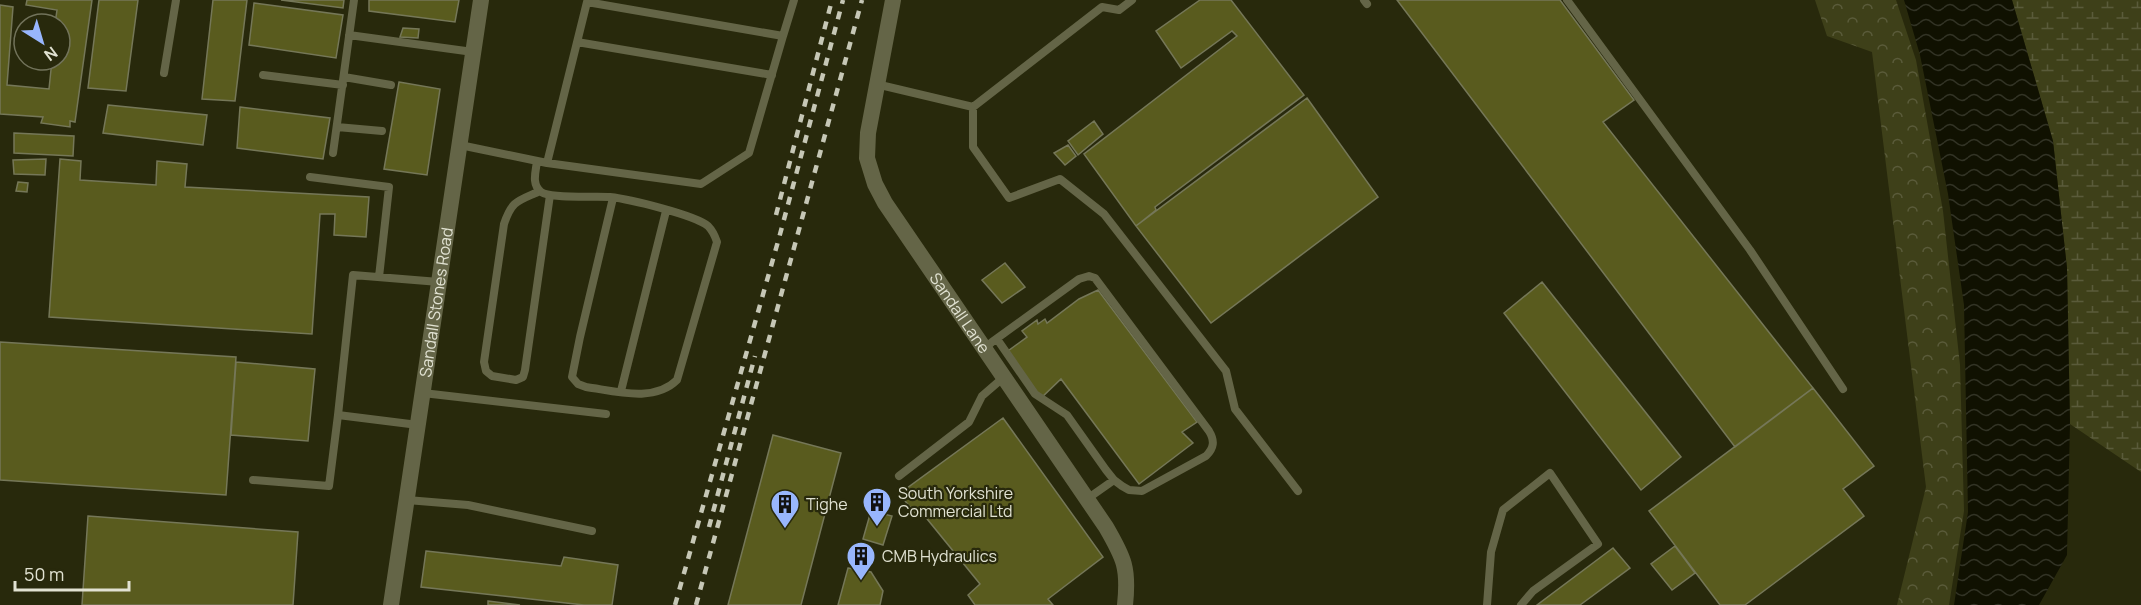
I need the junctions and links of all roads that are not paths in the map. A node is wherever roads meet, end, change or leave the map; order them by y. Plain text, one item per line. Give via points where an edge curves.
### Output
1 (176, 0) edge
2 (354, 0) edge
3 (481, 0) edge
4 (794, 0) edge
5 (892, 0) edge
6 (1132, 0) edge
7 (1567, 0) edge
8 (587, 1) edge
9 (349, 35) junction
10 (783, 36) junction
11 (577, 42) junction
12 (473, 52) junction
13 (164, 73) dead end
14 (263, 75) dead end
15 (772, 75) junction
16 (343, 81) junction
17 (876, 84) junction
18 (391, 85) dead end
19 (973, 107) junction
20 (337, 127) junction
21 (382, 131) dead end
22 (460, 145) junction
23 (333, 153) dead end
24 (537, 161) junction
25 (547, 164) junction
26 (310, 177) dead end
27 (540, 191) junction
28 (550, 195) junction
29 (613, 198) junction
30 (666, 211) junction
31 (378, 277) junction
32 (439, 282) junction
33 (991, 344) junction
34 (1004, 377) junction
35 (1842, 389) dead end
36 (621, 391) junction
37 (423, 393) junction
38 (606, 414) dead end
39 (338, 415) junction
40 (418, 425) junction
41 (899, 476) dead end
42 (253, 480) dead end
43 (1114, 480) junction
44 (1298, 491) dead end
45 (1087, 499) junction
46 (407, 500) junction
47 (592, 531) dead end
48 (391, 605) edge
49 (1125, 605) edge
50 (1487, 605) edge
51 (1521, 605) edge

1 - 13 lane
2 - 9 lane
3 - 12 street, Sandall Stones Road
4 - 10 lane
5 - 17 street, Sandall Lane
6 - 19 lane via 1119,10 1102,7
7 - 35 lane via 1750,250
8 - 10 lane
8 - 11 lane
9 - 12 lane
9 - 16 lane
10 - 15 lane
11 - 15 lane
11 - 25 lane
12 - 22 street, Sandall Stones Road
14 - 16 lane
15 - 25 lane via 749,153 701,184
16 - 18 lane
16 - 20 lane
17 - 19 lane
17 - 33 street, Sandall Lane via 867,158 875,184 885,203
19 - 44 lane via 973,147 1009,198 1060,179 1104,214 1226,371 1235,409
20 - 21 lane
20 - 23 lane
22 - 24 lane
22 - 32 street, Sandall Stones Road
24 - 25 lane
24 - 27 lane via 534,180
26 - 31 lane via 389,187
27 - 28 lane
27 - 28 lane via 509,209 504,224 484,362 486,372 492,376 516,380 523,377
28 - 29 lane
29 - 30 lane
29 - 36 lane via 572,377 586,387
30 - 36 lane
30 - 36 lane via 693,217 707,225 717,242 677,380 661,391
31 - 32 lane
31 - 39 lane via 353,275
32 - 37 street, Sandall Stones Road
33 - 34 street, Sandall Lane
33 - 43 lane via 1035,394 1067,415
33 - 43 lane via 1079,279 1089,276 1100,283 1209,431 1213,442 1206,456 1142,491 1129,490
34 - 41 lane via 982,396 969,422
34 - 45 street, Sandall Lane
37 - 38 lane
37 - 40 street, Sandall Stones Road
39 - 40 lane
39 - 42 lane via 329,486
40 - 46 street, Sandall Stones Road
43 - 45 lane
45 - 49 street, Sandall Lane via 1122,554 1128,580
46 - 47 lane via 468,505
46 - 48 street, Sandall Stones Road
50 - 51 lane via 1491,552 1503,510 1550,473 1598,544 1533,591

